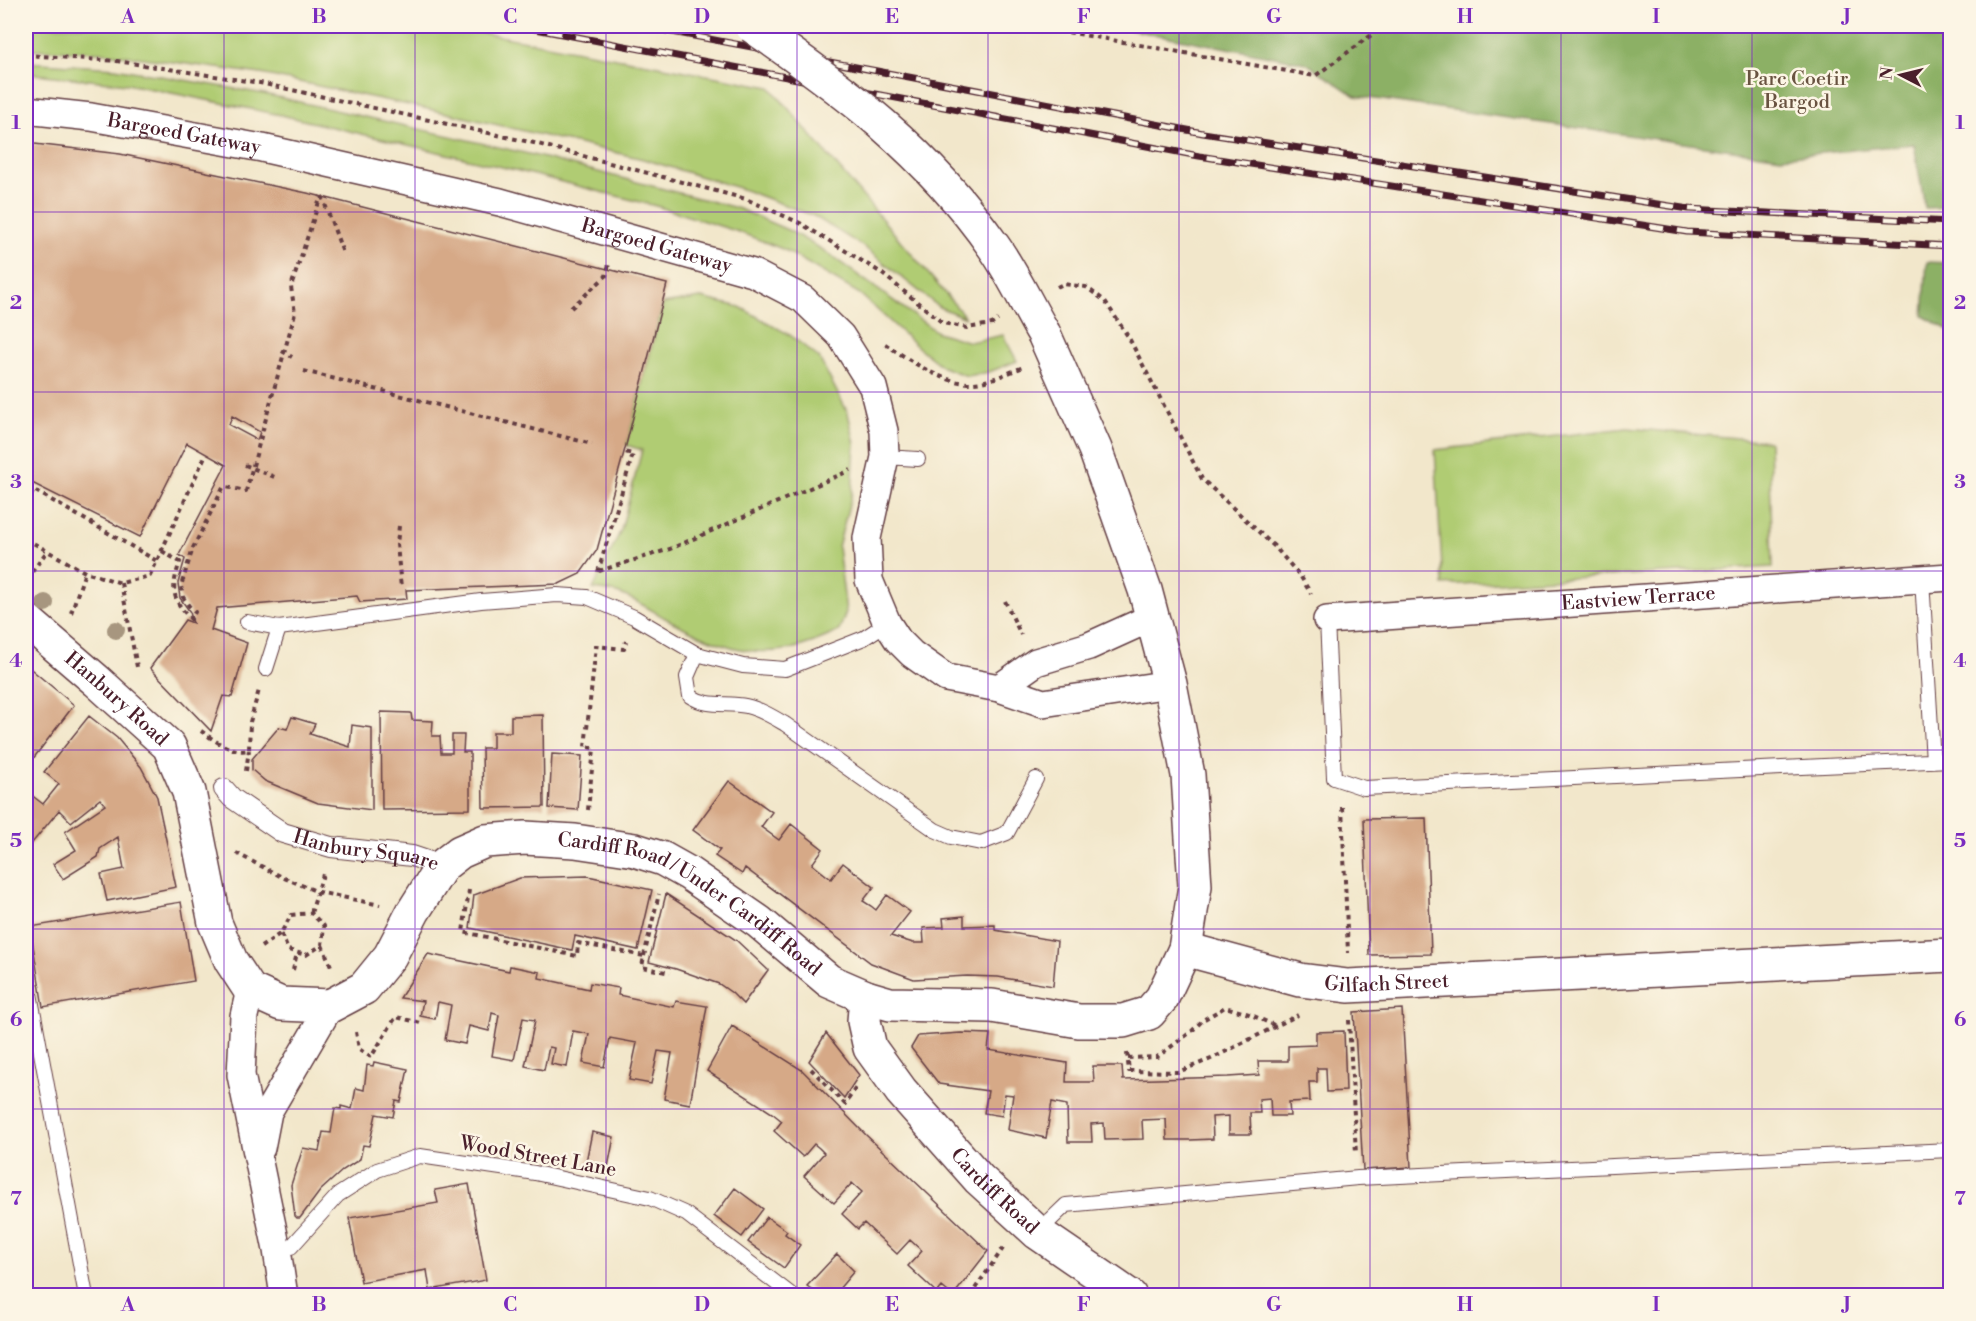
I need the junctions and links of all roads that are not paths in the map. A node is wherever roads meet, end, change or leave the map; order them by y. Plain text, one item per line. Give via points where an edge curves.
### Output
1 (752, 26) edge
2 (26, 110) edge
3 (885, 457) junction
4 (918, 459) dead end
5 (1950, 577) edge
6 (1922, 579) junction
7 (1153, 617) junction
8 (26, 620) edge
9 (1327, 620) joint
10 (247, 622) dead end
11 (887, 623) junction
12 (279, 628) junction
13 (697, 654) junction
14 (266, 669) road end
15 (1170, 684) junction
16 (999, 688) junction
17 (1950, 760) edge
18 (1933, 761) junction
19 (1036, 779) dead end
20 (224, 789) dead end
21 (442, 867) junction
22 (1185, 949) junction
23 (1950, 955) edge
24 (26, 972) edge
25 (250, 990) junction
26 (332, 991) junction
27 (866, 997) junction
28 (1950, 1150) edge
29 (258, 1161) junction
30 (1030, 1226) junction
31 (277, 1250) junction
32 (86, 1296) edge
33 (284, 1296) edge
34 (793, 1296) edge
35 (1130, 1296) edge

1 - 7 street, bridge via 841,89 895,134 944,182 995,248 1044,334 1095,449
2 - 3 street, Bargoed Gateway via 91,117 262,148 500,202 753,273 803,299 841,336 873,387 884,431
3 - 4 lane
3 - 11 street, Bargoed Gateway via 867,538 869,580
5 - 6 street, Eastview Terrace
6 - 9 street, Eastview Terrace
6 - 18 lane
7 - 15 street
7 - 16 street via 1089,646 1036,662
8 - 25 street, Hanbury Road via 169,746 189,792 215,923 231,961
9 - 18 lane via 1334,778 1364,789
10 - 12 lane
11 - 13 lane via 864,638 785,669 743,666
11 - 16 street, Bargoed Gateway via 912,654 946,678
12 - 13 lane via 481,601 557,595 587,597 634,617
12 - 14 lane
13 - 19 lane via 687,677 690,696 709,704 745,706 786,724 935,830 951,837 981,843 1007,833
15 - 16 street, Bargoed Gateway via 1044,703
15 - 22 street via 1188,775 1195,886
17 - 18 lane
20 - 21 street, Hanbury Square via 283,833 331,847 412,856
21 - 26 street, Hanbury Square via 390,956 364,988
21 - 27 street, Cardiff Road / Under Cardiff Road via 460,852 486,841 575,841 635,850 667,861 759,922 829,981
22 - 23 street, Gilfach Street via 1300,980 1348,986
22 - 27 street via 1162,998 1149,1013 1123,1021 1079,1021 992,1006 890,1004
24 - 32 lane
25 - 26 street via 281,1004
25 - 29 street via 244,1016 241,1075
26 - 29 street via 268,1112
27 - 30 street, Cardiff Road via 864,1021 870,1047 901,1091 971,1170
28 - 30 lane via 1358,1178 1066,1205
29 - 31 street
30 - 35 street, Cardiff Road
31 - 33 street
31 - 34 lane, Wood Street Lane via 291,1246 338,1195 377,1170 420,1156 535,1173 650,1198 686,1214

